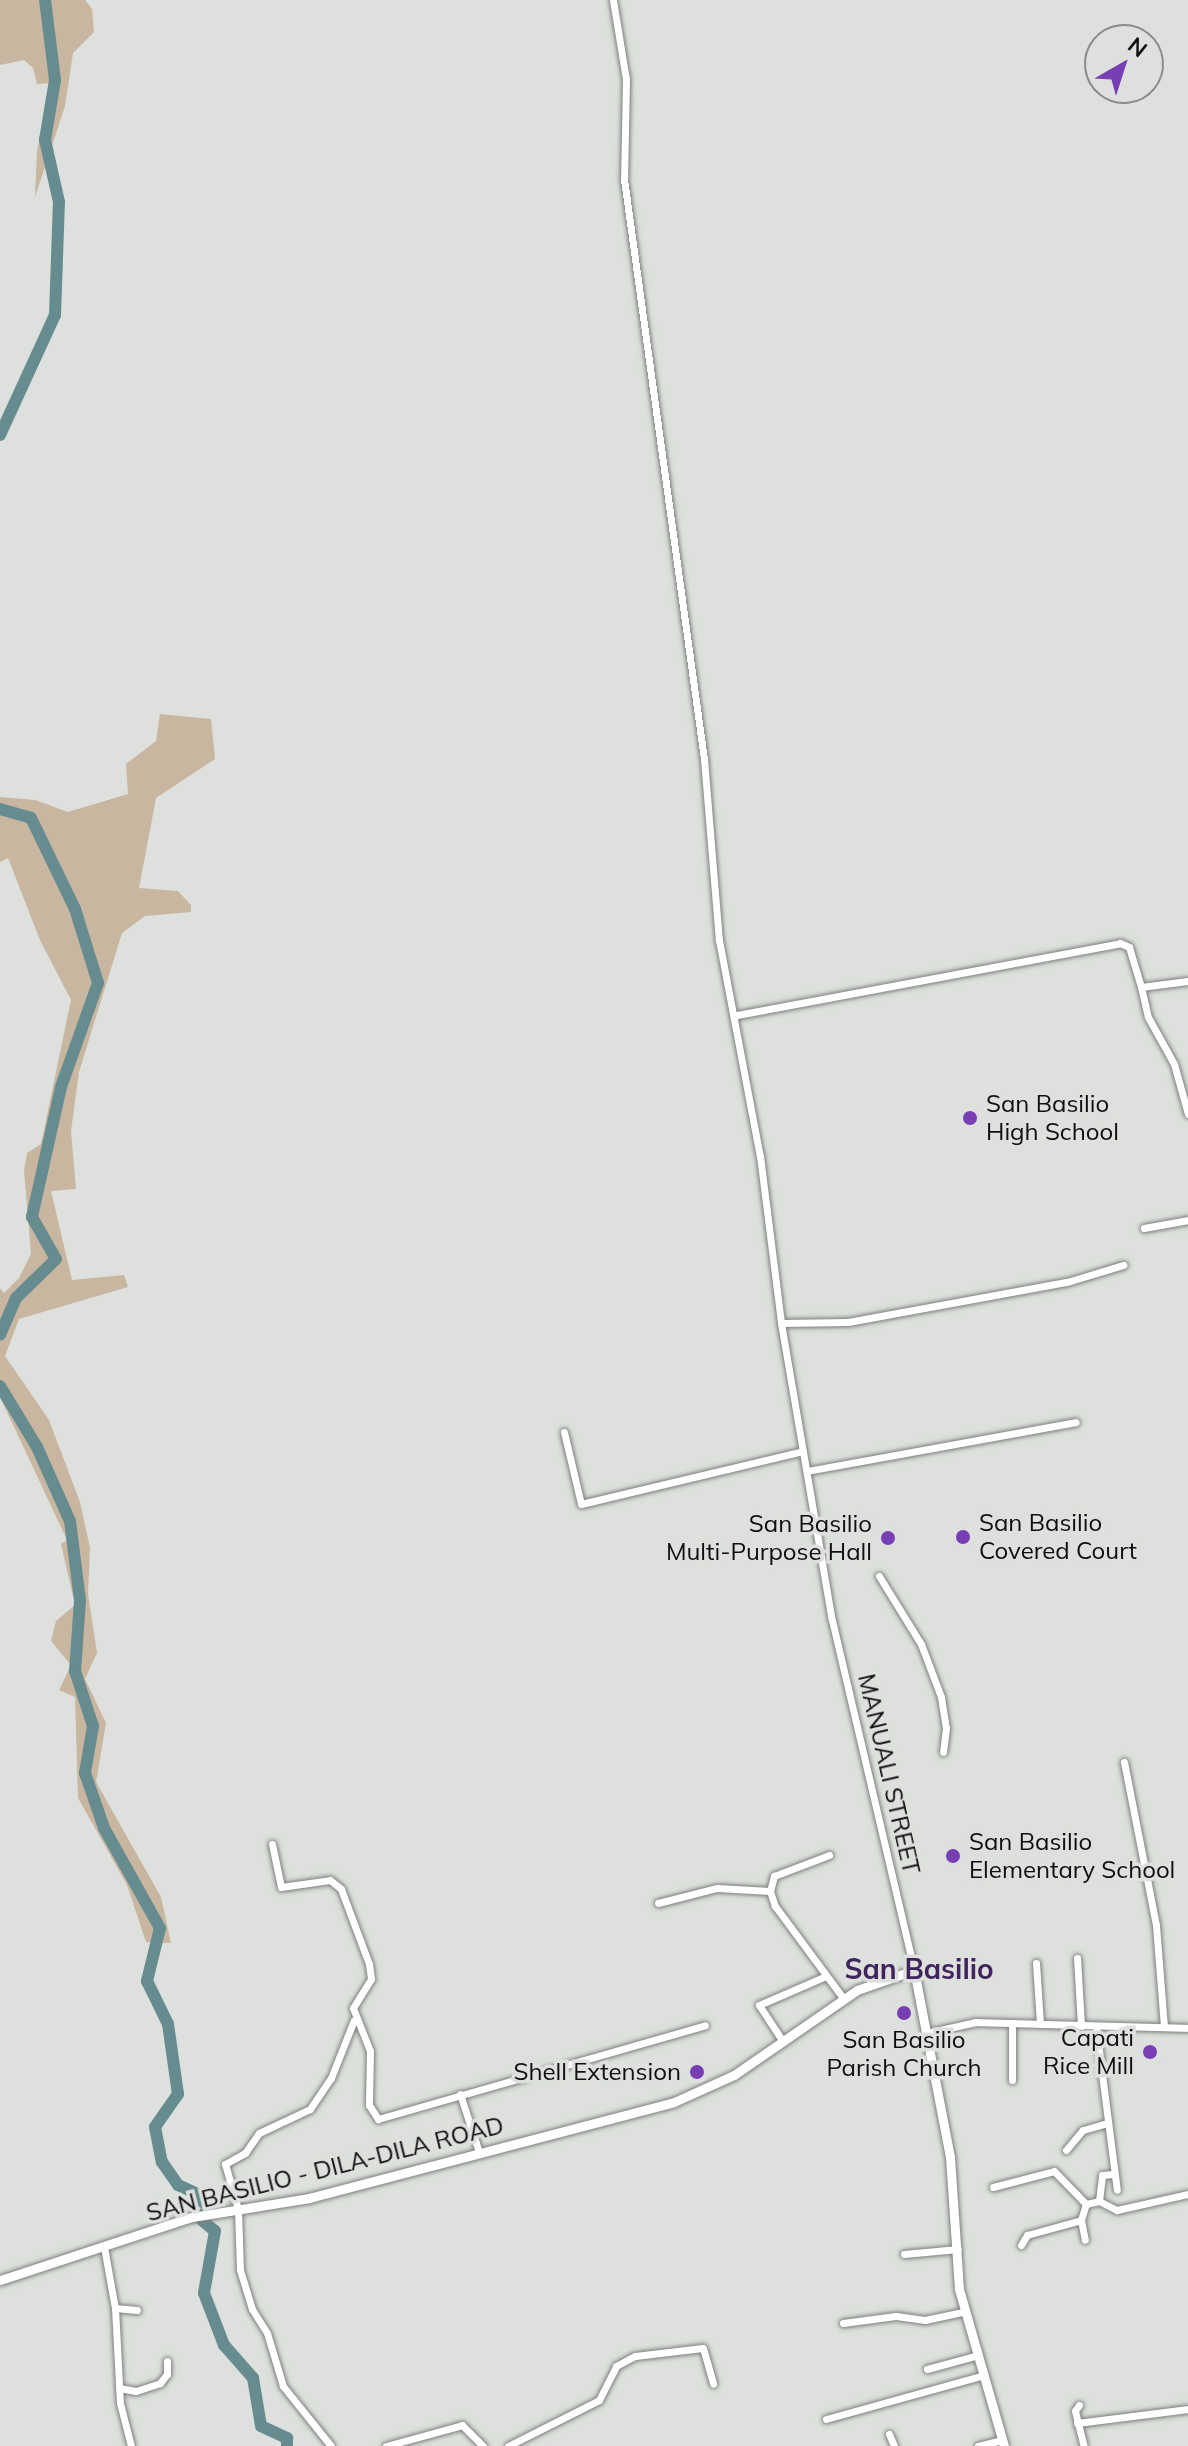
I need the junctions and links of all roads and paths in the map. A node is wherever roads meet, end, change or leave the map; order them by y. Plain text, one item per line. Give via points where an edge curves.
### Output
1 (613, 0) edge
2 (1188, 981) edge
3 (1141, 987) junction
4 (737, 1015) junction
5 (1188, 1114) edge
6 (1188, 1220) edge
7 (1144, 1228) dead end
8 (1123, 1265) dead end
9 (781, 1323) junction
10 (1076, 1422) dead end
11 (564, 1432) dead end
12 (803, 1451) junction
13 (807, 1471) junction
14 (879, 1576) dead end
15 (943, 1752) dead end
16 (1124, 1762) dead end
17 (272, 1844) dead end
18 (829, 1855) dead end
19 (770, 1891) junction
20 (658, 1903) dead end
21 (1077, 1958) dead end
22 (1036, 1963) dead end
23 (914, 1970) junction
24 (826, 1976) junction
25 (843, 1998) junction
26 (354, 2020) junction
27 (1012, 2023) junction
28 (1040, 2024) junction
29 (705, 2025) dead end
30 (1081, 2026) junction
31 (1096, 2027) junction
32 (1164, 2027) junction
33 (1188, 2028) edge
34 (927, 2033) junction
35 (782, 2040) junction
36 (1012, 2080) dead end
37 (460, 2094) junction
38 (1107, 2123) junction
39 (1066, 2150) dead end
40 (479, 2152) junction
41 (1114, 2174) junction
42 (993, 2187) dead end
43 (1117, 2190) dead end
44 (1188, 2194) edge
45 (1099, 2201) junction
46 (1086, 2204) junction
47 (238, 2209) junction
48 (1081, 2220) junction
49 (1085, 2240) dead end
50 (1021, 2245) dead end
51 (104, 2247) junction
52 (958, 2249) junction
53 (904, 2254) dead end
54 (0, 2280) edge
55 (115, 2308) junction
56 (137, 2310) dead end
57 (964, 2312) junction
58 (843, 2323) dead end
59 (975, 2356) junction
60 (167, 2361) dead end
61 (927, 2369) dead end
62 (981, 2376) junction
63 (713, 2384) dead end
64 (119, 2388) junction
65 (1079, 2405) dead end
66 (1188, 2409) edge
67 (826, 2419) dead end
68 (1077, 2423) junction
69 (889, 2434) dead end
70 (1003, 2443) edge
71 (131, 2446) edge
72 (331, 2446) edge
73 (386, 2446) edge
74 (483, 2446) edge
75 (508, 2446) edge
76 (894, 2446) edge
77 (978, 2446) edge
78 (1082, 2446) edge

1 - 4 street, MANUALI STREET via 626,79 624,179 693,669 719,940
2 - 3 street
3 - 4 street via 1129,947 1120,943
3 - 5 street via 1154,1030 1169,1050
4 - 9 street, MANUALI STREET
6 - 7 street
8 - 9 street via 1067,1282 848,1322
9 - 12 street, MANUALI STREET
10 - 13 street
11 - 12 street via 581,1504
12 - 13 street, MANUALI STREET
13 - 23 street, MANUALI STREET via 826,1587
14 - 15 street via 921,1644 941,1697
16 - 32 street via 1156,1925
17 - 26 street via 281,1887 330,1880 341,1889 371,1979 353,2008
18 - 19 street via 774,1876
19 - 20 street via 717,1888
19 - 24 street via 775,1906
21 - 30 street
22 - 28 street
23 - 25 street, SAN BASILIO - DILA-DILA ROAD
23 - 34 street
24 - 25 street
24 - 35 street via 759,2005
25 - 35 street, SAN BASILIO - DILA-DILA ROAD
26 - 37 street via 370,2051 374,2116
26 - 47 street via 331,2078 310,2109 271,2126 245,2153 228,2159
27 - 28 street
27 - 34 street via 964,2023
27 - 36 street
28 - 30 street
29 - 37 street
30 - 31 street
31 - 32 street
31 - 38 street
32 - 33 street
34 - 52 street via 950,2157
35 - 40 street, SAN BASILIO - DILA-DILA ROAD via 734,2075 687,2097
37 - 40 street
38 - 39 street via 1083,2130
38 - 41 street
40 - 47 street, SAN BASILIO - DILA-DILA ROAD via 309,2198
41 - 43 street
41 - 45 street via 1100,2177
42 - 46 street via 1054,2171
44 - 45 street via 1117,2210
45 - 46 street
46 - 48 street
47 - 51 street, SAN BASILIO - DILA-DILA ROAD via 192,2217
47 - 72 street via 240,2270 252,2309 267,2333 283,2386
48 - 49 street
48 - 50 street via 1027,2235
51 - 54 street, SAN BASILIO - DILA-DILA ROAD
51 - 55 street
52 - 53 street
52 - 57 street
55 - 56 street
55 - 64 street
57 - 58 street via 925,2320 896,2316
57 - 59 street
59 - 61 street
59 - 62 street
60 - 64 street via 160,2383 136,2391
62 - 67 street
62 - 70 street
63 - 75 street via 703,2348 635,2356 616,2366 599,2400
64 - 71 street
65 - 68 street
66 - 68 street
68 - 78 street
69 - 76 street
70 - 77 street
73 - 74 street via 462,2425

